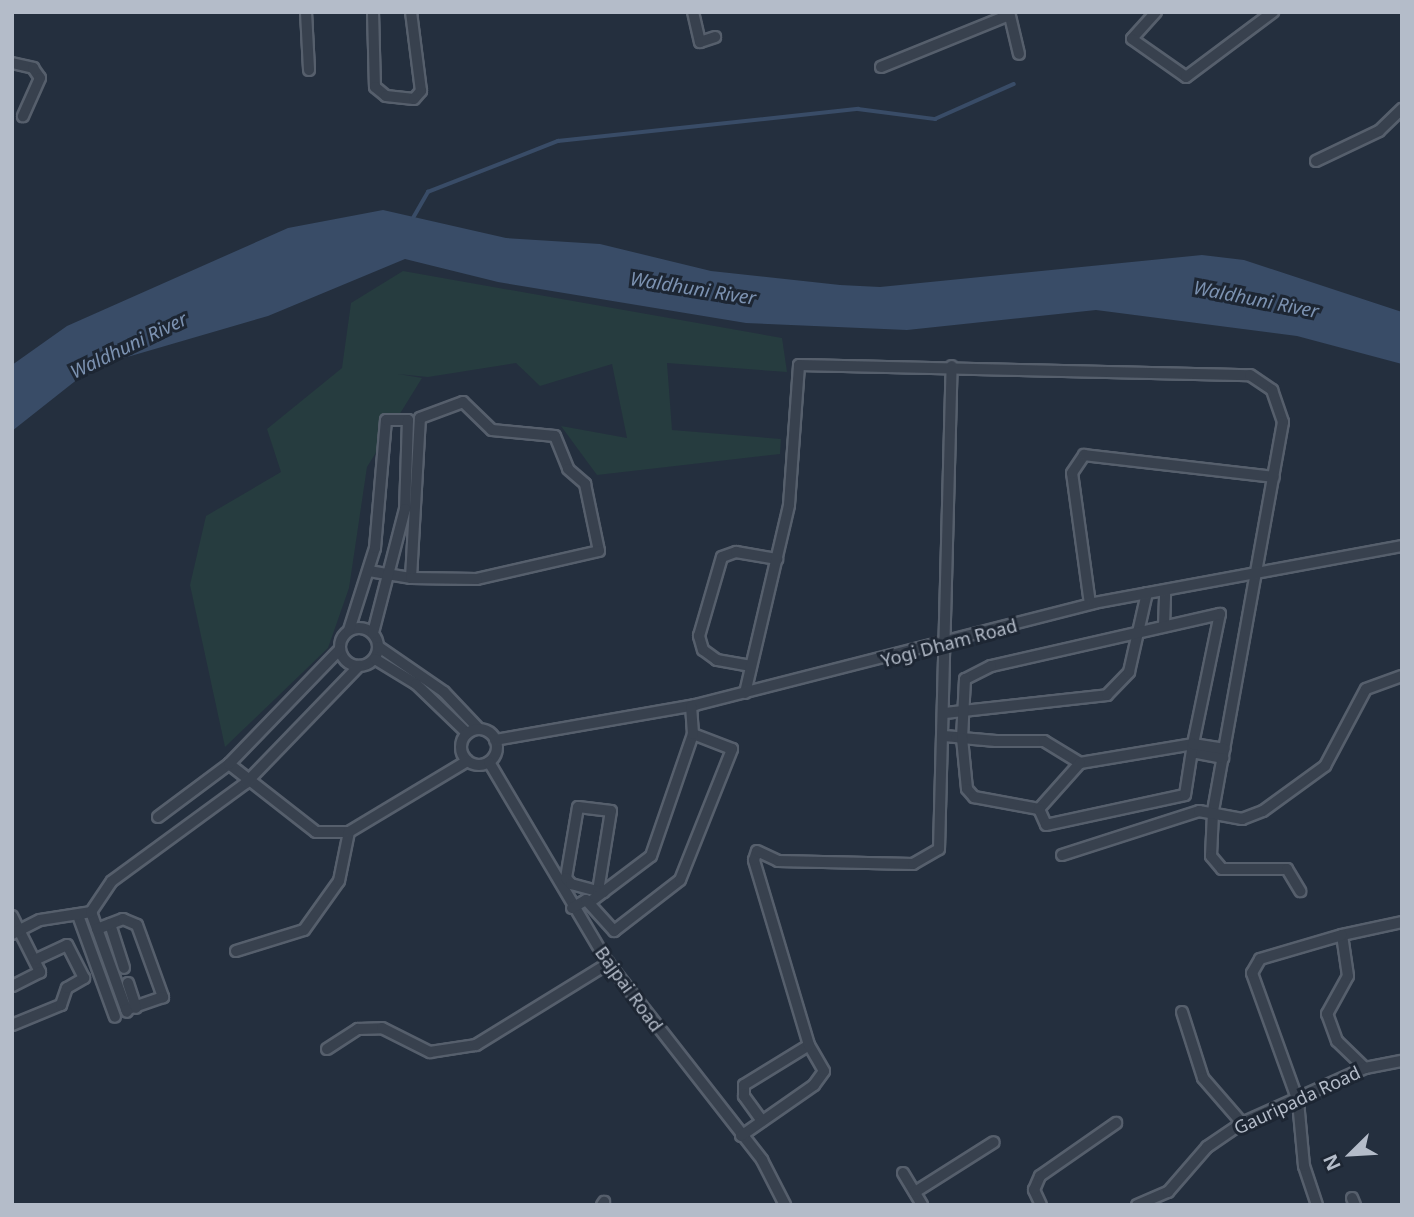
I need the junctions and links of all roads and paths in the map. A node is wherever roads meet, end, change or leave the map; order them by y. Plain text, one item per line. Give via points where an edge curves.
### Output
1 (306, 12) edge
2 (373, 12) edge
3 (411, 12) edge
4 (693, 12) edge
5 (1156, 12) edge
6 (1273, 12) edge
7 (1009, 14) edge
8 (715, 37) dead end
9 (1019, 54) dead end
10 (12, 63) edge
11 (881, 68) dead end
12 (309, 70) dead end
13 (1402, 110) edge
14 (23, 116) dead end
15 (1316, 161) dead end
16 (952, 366) junction
17 (1274, 477) junction
18 (1402, 546) edge
19 (776, 558) junction
20 (369, 571) junction
21 (1256, 574) junction
22 (391, 577) junction
23 (411, 578) junction
24 (1164, 592) junction
25 (1147, 593) junction
26 (1090, 604) junction
27 (1164, 626) junction
28 (349, 630) junction
29 (1143, 631) junction
30 (373, 633) junction
31 (949, 644) junction
32 (379, 647) junction
33 (340, 649) junction
34 (375, 659) junction
35 (359, 666) junction
36 (751, 666) junction
37 (1402, 676) edge
38 (745, 693) junction
39 (691, 706) junction
40 (964, 712) junction
41 (945, 713) junction
42 (479, 729) junction
43 (467, 733) junction
44 (693, 734) junction
45 (944, 736) junction
46 (962, 738) junction
47 (495, 740) junction
48 (1193, 748) junction
49 (1224, 754) junction
50 (467, 761) junction
51 (489, 761) junction
52 (1080, 763) junction
53 (229, 764) junction
54 (246, 783) junction
55 (1039, 809) junction
56 (1213, 813) junction
57 (158, 817) dead end
58 (349, 832) junction
59 (1062, 855) dead end
60 (601, 891) junction
61 (1300, 891) dead end
62 (590, 902) junction
63 (572, 908) junction
64 (91, 912) junction
65 (12, 916) edge
66 (79, 918) junction
67 (1402, 922) edge
68 (110, 924) junction
69 (97, 929) junction
70 (16, 932) edge
71 (1342, 935) junction
72 (236, 951) dead end
73 (35, 960) junction
74 (108, 960) junction
75 (608, 963) junction
76 (96, 964) junction
77 (124, 968) dead end
78 (128, 983) dead end
79 (12, 986) edge
80 (130, 1010) junction
81 (1182, 1012) dead end
82 (115, 1017) dead end
83 (12, 1025) edge
84 (809, 1045) junction
85 (327, 1049) dead end
86 (1402, 1061) edge
87 (1365, 1068) junction
88 (1298, 1101) junction
89 (762, 1121) junction
90 (1242, 1123) junction
91 (1116, 1124) dead end
92 (741, 1136) junction
93 (994, 1142) dead end
94 (903, 1173) dead end
95 (915, 1192) junction
96 (785, 1205) edge
97 (922, 1205) edge
98 (1041, 1205) edge
99 (1137, 1205) edge
100 (1317, 1205) edge

1 - 12 street
2 - 3 street via 375,87 386,96 414,99 421,91
4 - 8 street via 700,41
5 - 6 street via 1132,39 1186,77
7 - 9 street
7 - 11 street
10 - 14 street via 33,68 40,78
13 - 15 street via 1379,131
16 - 17 street via 1250,375 1272,390 1280,406
16 - 19 street via 799,365 789,505
16 - 31 street
17 - 21 street
17 - 26 street via 1084,456 1073,473
18 - 21 street, Yogi Dham Road
19 - 36 street
19 - 36 street via 736,552 722,557 699,636 703,650 717,660
20 - 22 street
20 - 22 street via 382,506 386,420 408,420 405,509
20 - 28 street
21 - 24 street, Yogi Dham Road
21 - 49 street
22 - 23 street
22 - 30 street
23 - 23 street via 420,418 463,402 492,430 555,436 568,469 585,484 599,551 477,579
24 - 25 street, Yogi Dham Road
24 - 27 street
25 - 26 street, Yogi Dham Road
25 - 29 street
26 - 31 street, Yogi Dham Road
27 - 29 street
27 - 48 street via 1220,614
28 - 30 street
28 - 33 street
29 - 40 street via 976,671 965,679
29 - 40 street via 1122,685 1107,695
30 - 32 street
31 - 38 street, Yogi Dham Road
31 - 41 street
32 - 34 street
32 - 42 street via 444,692
33 - 35 street
33 - 53 street
34 - 35 street
34 - 43 street via 416,684
35 - 54 street
36 - 38 street
37 - 56 street via 1357,699 1325,766 1304,784 1242,819
38 - 39 street, Yogi Dham Road
39 - 44 street
39 - 47 street, Yogi Dham Road
40 - 41 street
40 - 46 street
41 - 45 street
42 - 43 street
42 - 47 street
43 - 50 street via 461,744
44 - 60 street via 651,856
44 - 62 street via 732,749 680,880 614,931
45 - 46 street
45 - 84 street via 942,834 927,860 778,861 757,851 754,860
46 - 52 street via 1044,741
46 - 55 street via 967,789 974,797
47 - 51 street
48 - 49 street
48 - 52 street
48 - 55 street via 1185,795 1046,825
49 - 56 street
50 - 51 street
50 - 58 street
51 - 63 street, Bajpai Road
52 - 55 street
53 - 54 street
53 - 57 street
54 - 58 street via 316,832
54 - 64 street via 113,881
56 - 59 street via 1199,811
56 - 61 street via 1216,865 1287,869
58 - 72 street via 346,864 318,917 279,941
60 - 60 street via 566,878 578,807 611,811
60 - 62 street
62 - 63 street
63 - 75 street, Bajpai Road
64 - 66 street
64 - 69 street
65 - 70 street
66 - 70 street via 58,916
66 - 76 street
67 - 71 street
68 - 69 street
68 - 77 street
68 - 80 street via 123,919 137,925 163,997
69 - 74 street
70 - 73 street
71 - 87 street via 1348,976 1327,1014 1337,1041
71 - 88 street via 1277,951 1254,965 1255,983
73 - 79 street via 40,972
73 - 83 street via 67,946 84,978 67,988 61,1005
74 - 76 street
74 - 80 street
75 - 85 street via 477,1045 430,1052 382,1028 358,1029
75 - 92 street, Bajpai Road
76 - 82 street
78 - 80 street
81 - 90 street via 1203,1078
84 - 89 street via 824,1071
84 - 89 street via 744,1085 744,1096
86 - 87 street, Gauripada Road
87 - 88 street, Gauripada Road
88 - 90 street, Gauripada Road
88 - 100 street via 1304,1166
89 - 92 street
90 - 99 street, Gauripada Road via 1207,1147 1168,1192
91 - 98 street via 1040,1177 1034,1190
92 - 96 street, Bajpai Road
93 - 95 street
94 - 95 street
95 - 97 street

